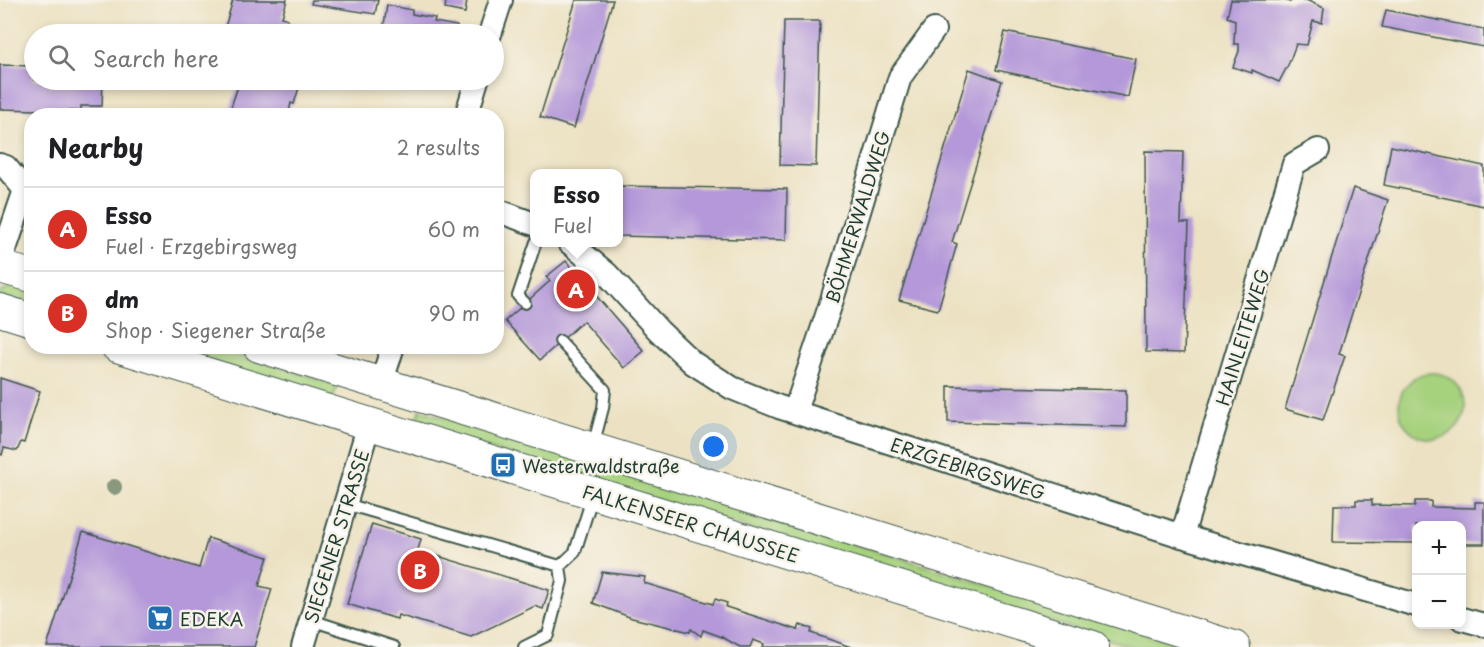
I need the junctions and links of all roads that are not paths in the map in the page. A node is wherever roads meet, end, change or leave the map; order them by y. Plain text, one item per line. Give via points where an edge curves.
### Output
1 (501, 0) edge
2 (493, 24) edge
3 (934, 30) dead end
4 (474, 90) edge
5 (468, 108) edge
6 (1318, 150) dead end
7 (0, 165) edge
8 (24, 185) edge
9 (24, 200) edge
10 (504, 213) edge
11 (530, 223) edge
12 (535, 247) edge
13 (574, 247) edge
14 (0, 265) edge
15 (24, 273) edge
16 (525, 303) dead end
17 (0, 310) edge
18 (24, 318) edge
19 (560, 341) dead end
20 (143, 354) edge
21 (285, 354) edge
22 (390, 354) edge
23 (381, 384) junction
24 (795, 411) junction
25 (369, 424) junction
26 (592, 449) junction
27 (594, 493) junction
28 (346, 504) junction
29 (1182, 536) junction
30 (560, 566) junction
31 (1412, 604) edge
32 (311, 620) junction
33 (1466, 620) edge
34 (1484, 625) edge
35 (303, 647) edge
36 (394, 647) edge
37 (524, 647) edge
38 (1093, 647) edge
39 (1234, 647) edge

1 - 2 street
3 - 24 street, BÖHMERWALDWEG via 900,77
4 - 5 street
6 - 29 street, HAINLEITEWEG via 1294,164
7 - 8 street
9 - 14 street
10 - 11 street
12 - 16 lane via 518,296
13 - 24 street, ERZGEBIRGSWEG via 608,274 659,332 693,363 732,388
14 - 15 main road
17 - 18 main road
19 - 26 lane via 605,390
20 - 25 main road, FALKENSEER CHAUSSEE
21 - 23 main road
22 - 23 street
23 - 25 main road
23 - 26 main road
24 - 29 street, ERZGEBIRGSWEG
25 - 27 main road, FALKENSEER CHAUSSEE
25 - 28 street, SIEGENER STRASSE
26 - 39 main road
27 - 30 lane via 575,552
27 - 38 main road, FALKENSEER CHAUSSEE
28 - 30 lane
28 - 32 street, SIEGENER STRASSE
29 - 31 street, ERZGEBIRGSWEG
30 - 37 lane via 562,581 548,635
32 - 35 street, SIEGENER STRASSE
32 - 36 lane
33 - 34 street

